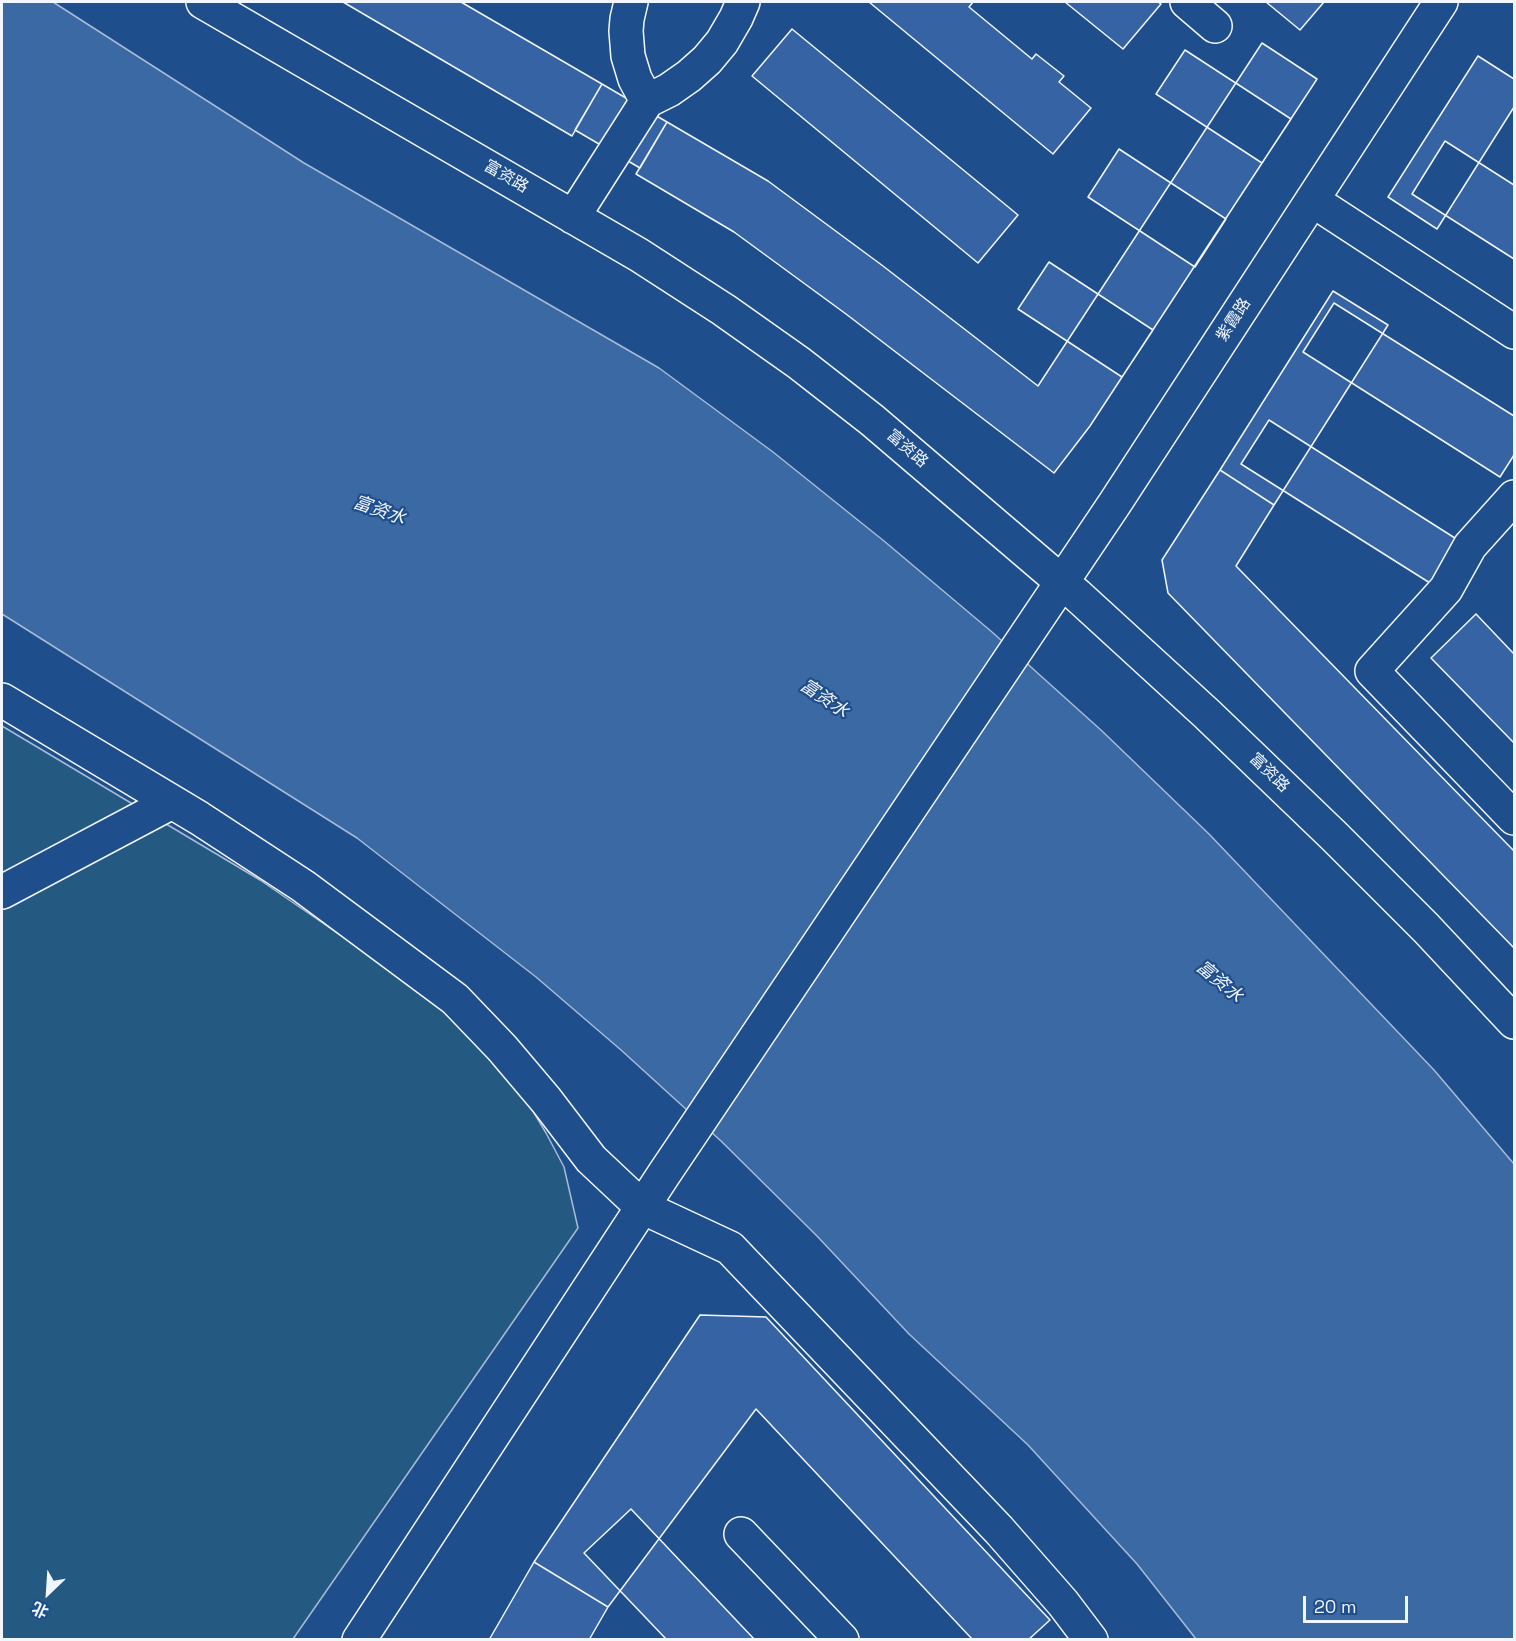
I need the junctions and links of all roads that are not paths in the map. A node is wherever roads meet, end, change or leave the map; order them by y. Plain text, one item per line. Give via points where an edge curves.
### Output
1 (203, 2) edge
2 (631, 2) edge
3 (743, 2) edge
4 (1187, 2) edge
5 (1441, 2) edge
6 (1215, 26) dead end
7 (647, 100) junction
8 (1312, 200) junction
9 (573, 217) junction
10 (1515, 332) edge
11 (1515, 497) edge
12 (1062, 582) junction
13 (2, 700) edge
14 (172, 802) junction
15 (1515, 818) edge
16 (2, 892) edge
17 (1515, 1022) edge
18 (642, 1208) junction
19 (741, 1534) dead end
20 (359, 1640) edge
21 (842, 1640) edge
22 (1091, 1640) edge

1 - 9 street, 富资路
2 - 7 street via 628,56
3 - 7 street via 722,42 706,60 669,90
4 - 6 street
5 - 8 street, 紫霞路
7 - 9 street
8 - 10 street
8 - 12 street, 紫霞路
9 - 12 street, 富资路 via 677,279 799,363
11 - 15 street via 1470,546 1446,589 1372,671
12 - 17 street, 富资路 via 1335,837
12 - 18 street, 紫霞路
13 - 14 street
14 - 16 street
14 - 18 street via 303,886 456,999 546,1100 591,1159
18 - 20 street, 紫霞路
18 - 22 street via 730,1248 999,1530
19 - 21 street

